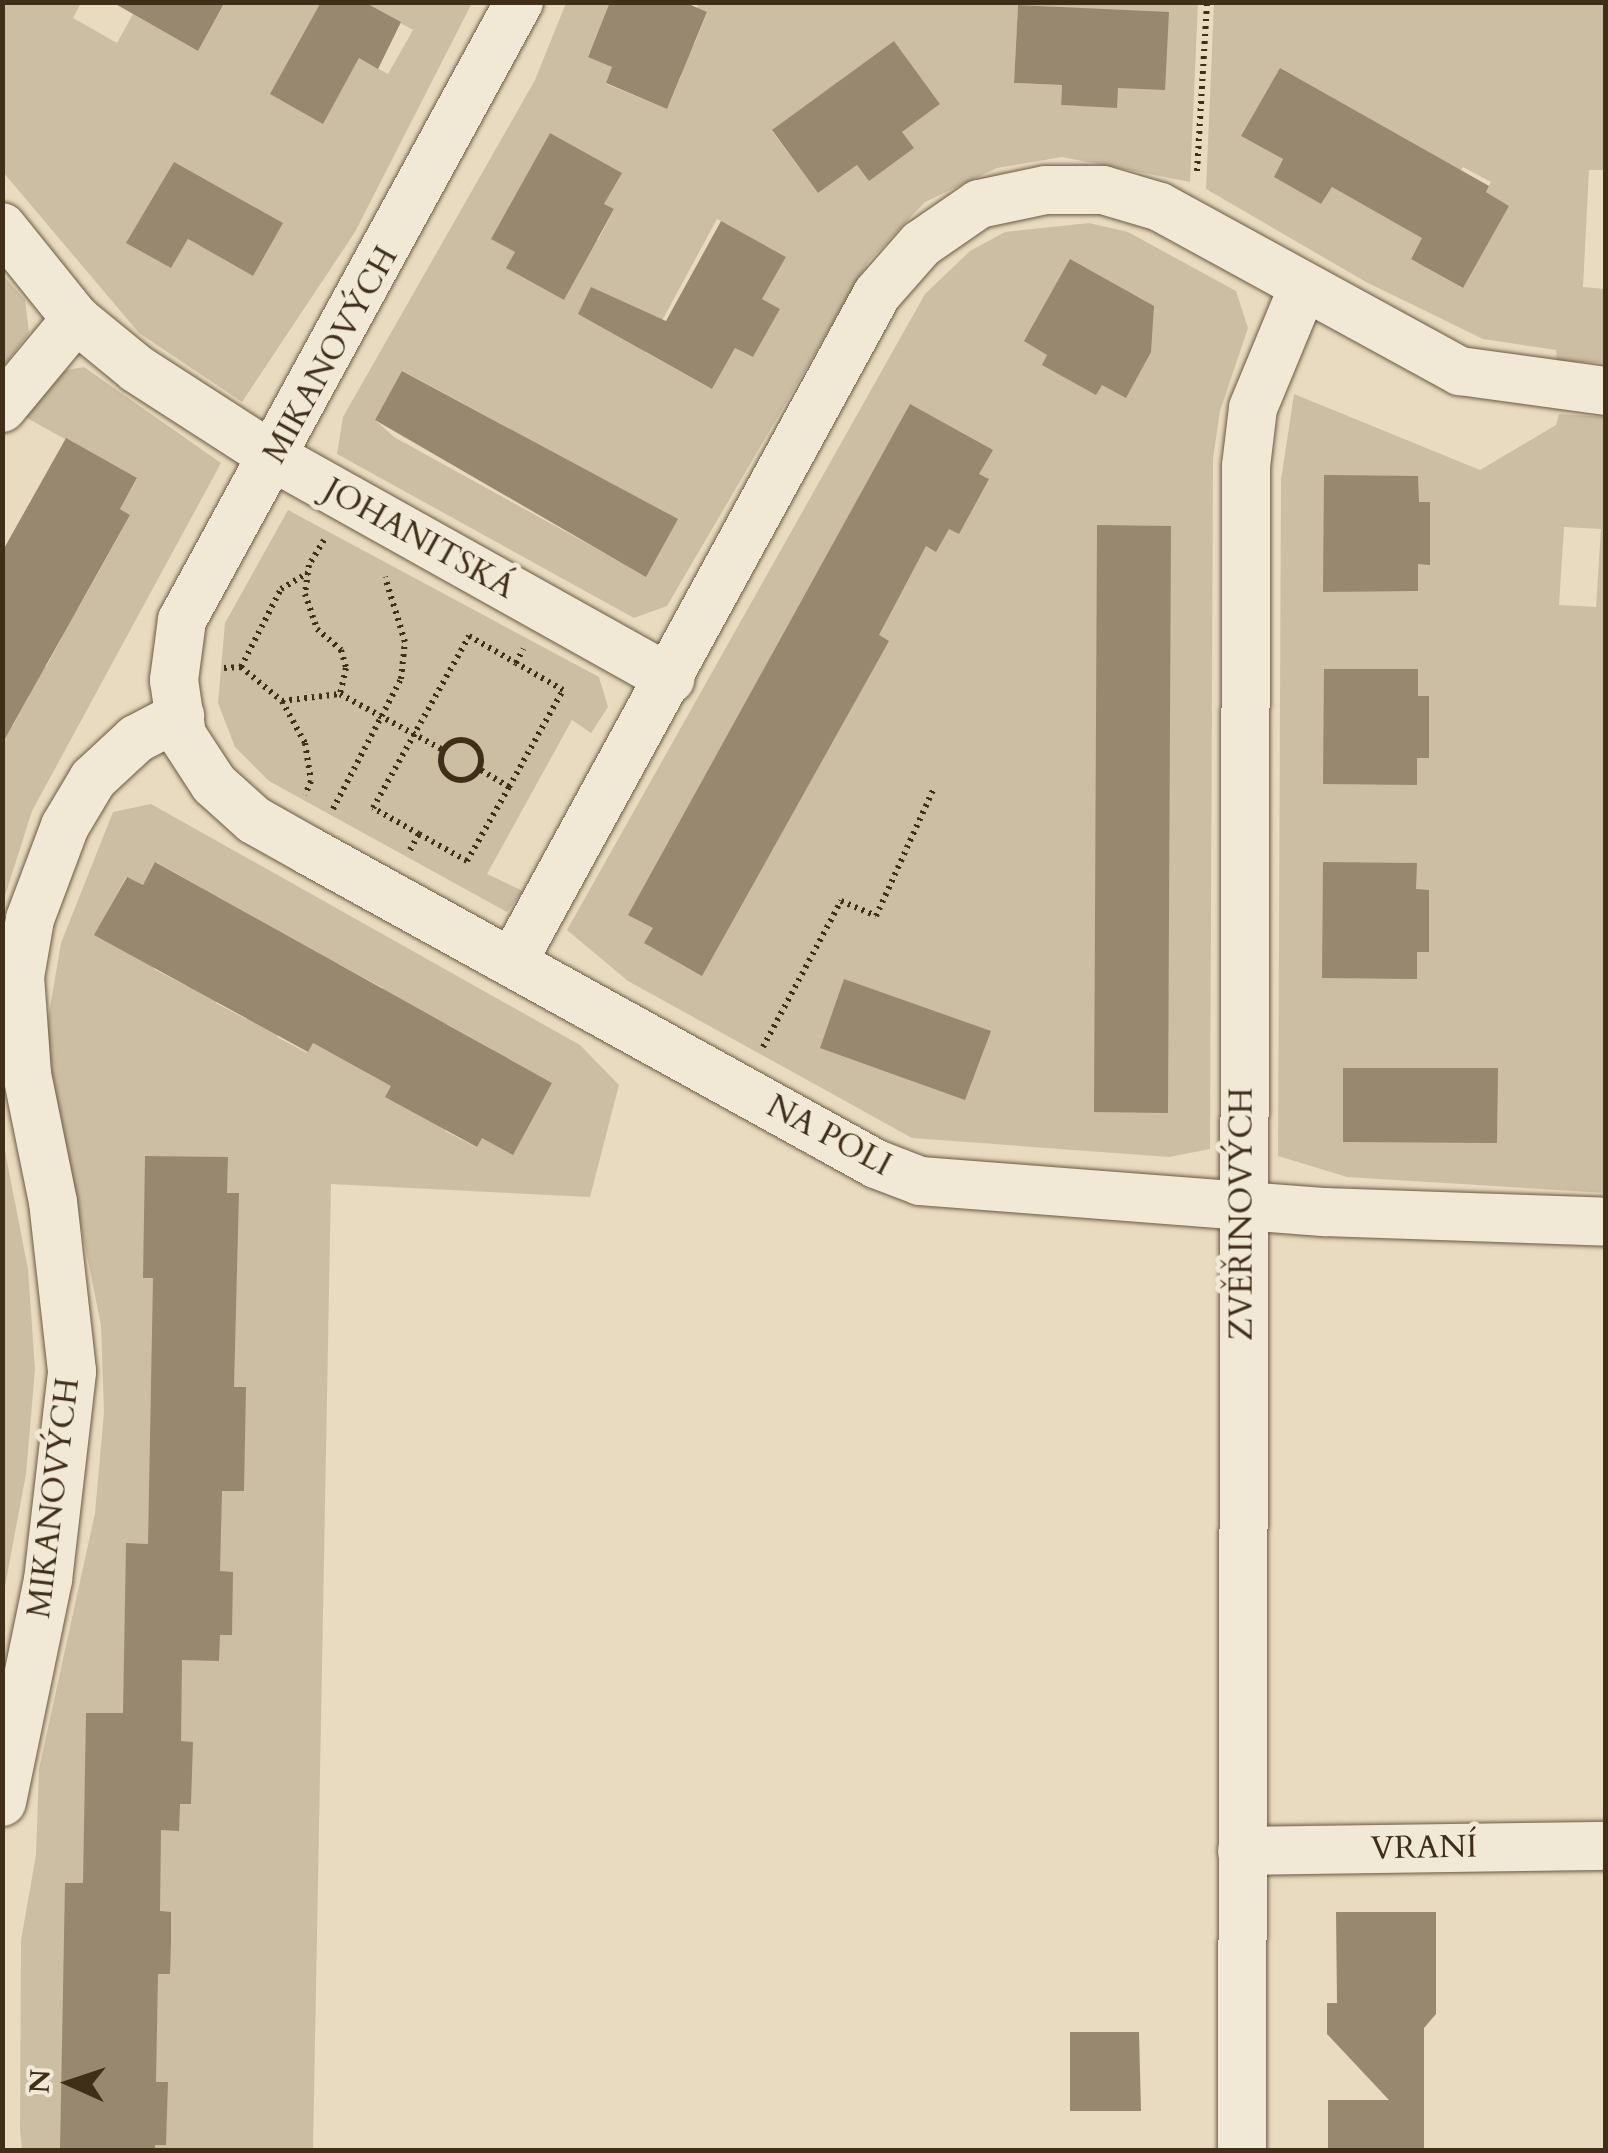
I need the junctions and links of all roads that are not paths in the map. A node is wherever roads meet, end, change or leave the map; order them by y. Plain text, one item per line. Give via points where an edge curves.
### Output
1 (519, 2) edge
2 (2, 227) edge
3 (1303, 287) junction
4 (76, 320) junction
5 (1592, 391) edge
6 (2, 408) edge
7 (274, 458) junction
8 (671, 679) junction
9 (180, 716) junction
10 (512, 964) junction
11 (1242, 1207) junction
12 (1606, 1222) edge
13 (2, 1802) edge
14 (1606, 1846) edge
15 (1242, 1851) junction
16 (1242, 2150) edge

1 - 7 street, MIKANOVÝCH
2 - 4 street, JOHANITSKÁ
3 - 5 street via 1460,371
3 - 8 street via 1194,222 1103,190 1046,190 979,204 921,244 878,294
3 - 11 street, ZVĚŘINOVÝCH via 1253,408 1246,466
4 - 6 street
4 - 7 street, JOHANITSKÁ via 137,369
7 - 8 street, JOHANITSKÁ
7 - 9 street, MIKANOVÝCH via 182,620 174,680
8 - 10 street
9 - 10 street, NA POLI via 182,735 214,784 254,820
9 - 13 street, MIKANOVÝCH via 136,739 93,779 66,826 30,919 20,977 26,1074 53,1202 72,1372 48,1580
10 - 11 street, NA POLI via 920,1182
11 - 12 street, NA POLI
11 - 15 street, ZVĚŘINOVÝCH
14 - 15 street, VRANÍ
15 - 16 street, ZVĚŘINOVÝCH

